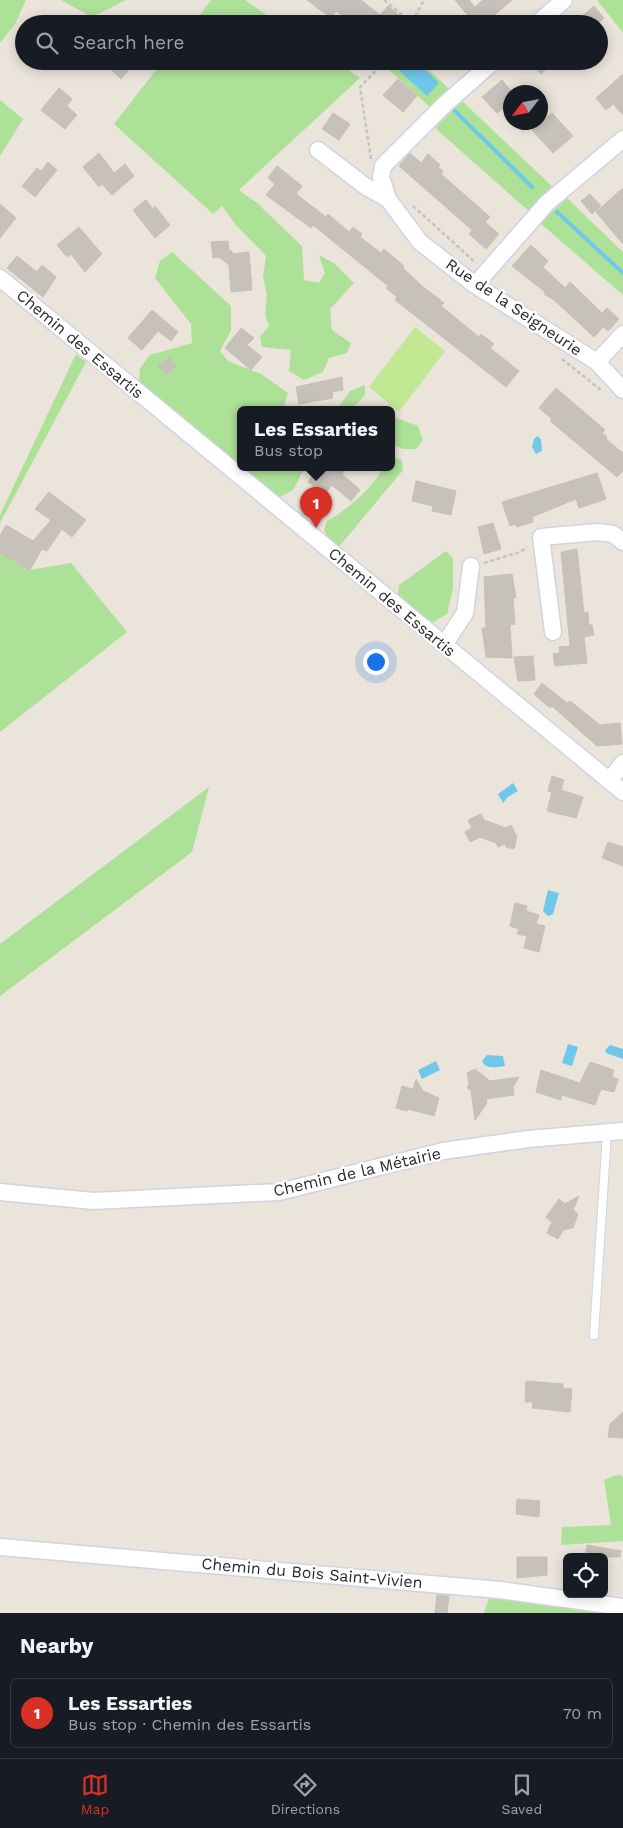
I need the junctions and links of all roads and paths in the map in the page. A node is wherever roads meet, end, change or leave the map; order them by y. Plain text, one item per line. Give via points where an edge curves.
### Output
1 (384, 0) edge
2 (424, 0) edge
3 (564, 0) edge
4 (402, 15) edge
5 (416, 15) edge
6 (547, 15) edge
7 (376, 70) edge
8 (484, 70) edge
9 (623, 139) edge
10 (318, 150) dead end
11 (380, 177) junction
12 (388, 199) junction
13 (408, 202) dead end
14 (486, 272) junction
15 (0, 278) edge
16 (475, 285) junction
17 (623, 334) edge
18 (556, 354) dead end
19 (597, 362) junction
20 (616, 393) edge
21 (541, 538) junction
22 (623, 542) edge
23 (471, 566) joint
24 (553, 632) dead end
25 (444, 645) junction
26 (623, 763) edge
27 (608, 780) junction
28 (623, 792) edge
29 (615, 1132) edge
30 (0, 1192) edge
31 (594, 1335) dead end
32 (0, 1547) edge
33 (623, 1608) edge

1 - 4 path
2 - 5 path
3 - 6 street
7 - 11 path via 360,87 373,170
8 - 11 street via 383,166
9 - 14 street via 547,203
10 - 12 street via 365,186
11 - 12 street
12 - 16 street, Rue de la Seigneurie via 420,242
13 - 14 path
14 - 16 street
15 - 25 street, Chemin des Essartis
16 - 19 street, Rue de la Seigneurie
17 - 19 street
18 - 20 path
19 - 20 street, Rue de la Seigneurie
21 - 22 street via 598,532 613,534
21 - 23 path via 520,552
21 - 24 street
23 - 25 street via 465,613
25 - 27 street, Chemin des Essartis
26 - 27 street
27 - 28 street, Chemin des Essartis
29 - 30 street, Chemin de la Métairie via 528,1139 443,1151 279,1192 93,1201
29 - 31 lane
32 - 33 street, Chemin du Bois Saint-Vivien via 500,1590

